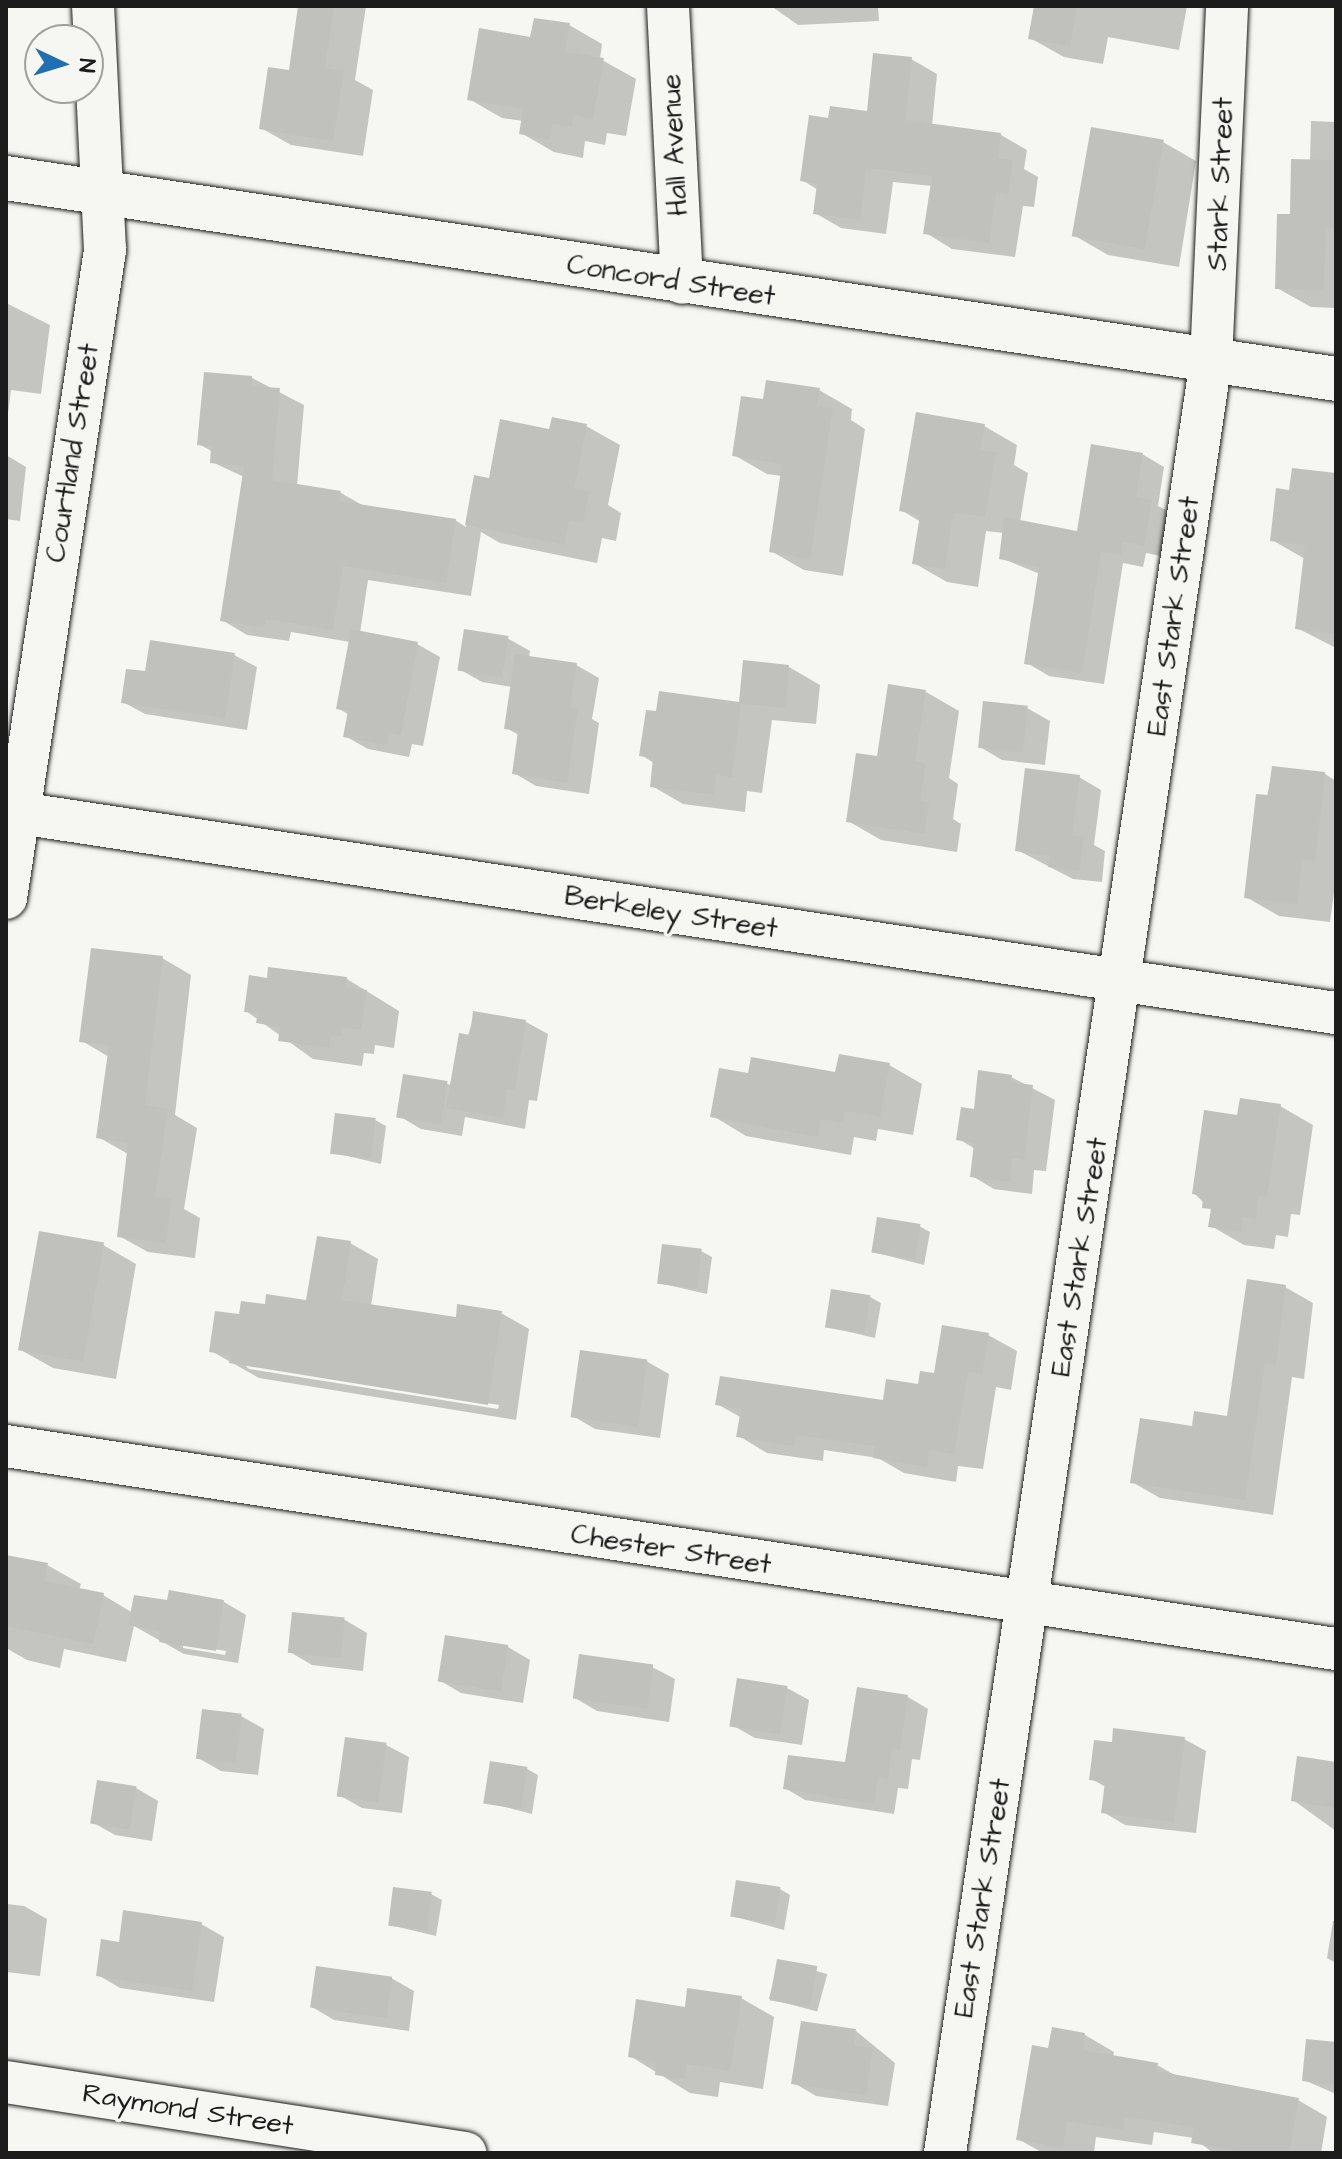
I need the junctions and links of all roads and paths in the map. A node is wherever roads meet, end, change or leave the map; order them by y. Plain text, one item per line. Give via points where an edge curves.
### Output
1 (93, 6) edge
2 (668, 6) edge
3 (1227, 6) edge
4 (6, 178) edge
5 (104, 193) junction
6 (682, 283) junction
7 (1211, 361) junction
8 (1336, 379) edge
9 (12, 812) edge
10 (6, 898) edge
11 (1121, 982) junction
12 (1336, 1013) edge
13 (6, 1446) edge
14 (1027, 1604) junction
15 (1336, 1649) edge
16 (6, 2082) edge
17 (466, 2153) edge
18 (945, 2153) edge

1 - 5 street, Courtland Street
2 - 6 street, Hall Avenue
3 - 7 street, Stark Street
4 - 5 main road, Concord Street
5 - 6 main road, Concord Street
5 - 9 street, Courtland Street via 105,250
6 - 7 main road, Concord Street
7 - 8 main road, Concord Street
7 - 11 street, East Stark Street
9 - 10 street, Courtland Street
9 - 11 street, Berkeley Street
11 - 12 street, Berkeley Street
11 - 14 street, East Stark Street
13 - 14 street, Chester Street
14 - 15 street, Chester Street
14 - 18 street, East Stark Street
16 - 17 street, Raymond Street

